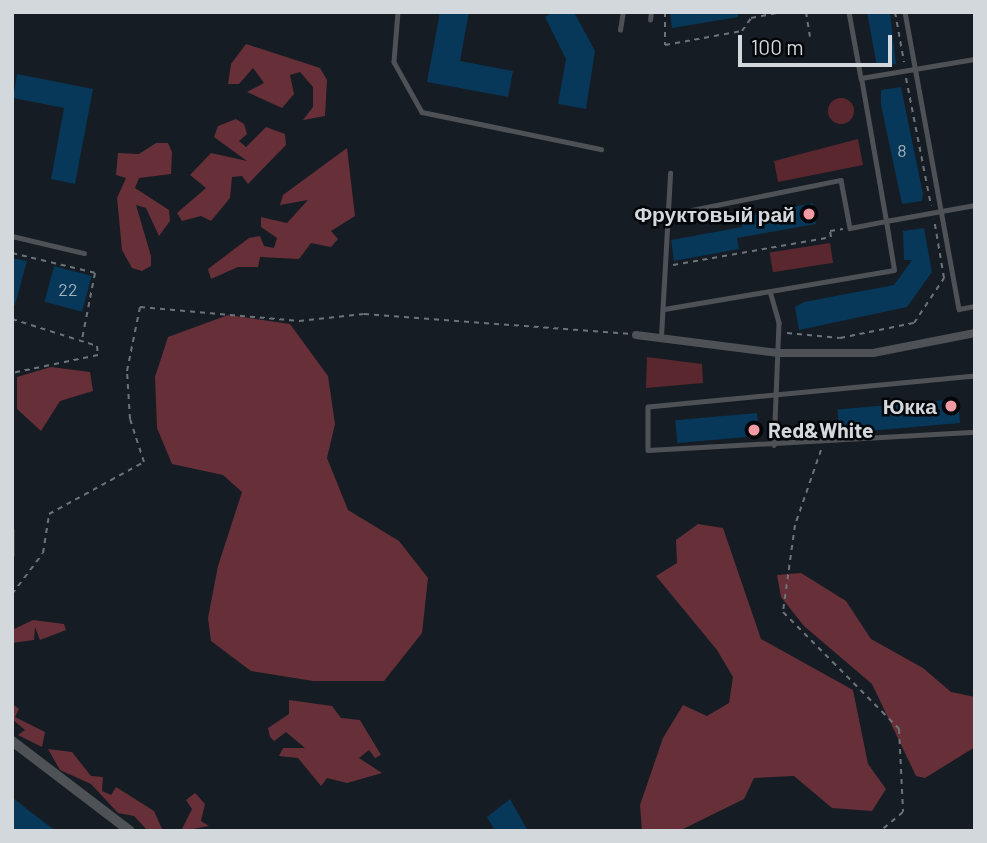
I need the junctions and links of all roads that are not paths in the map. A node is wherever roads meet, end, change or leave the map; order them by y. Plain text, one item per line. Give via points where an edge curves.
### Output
1 (398, 12) edge
2 (623, 12) edge
3 (651, 12) edge
4 (849, 12) edge
5 (905, 12) edge
6 (650, 20) dead end
7 (620, 30) dead end
8 (975, 59) edge
9 (915, 69) junction
10 (861, 78) junction
11 (601, 149) dead end
12 (670, 173) dead end
13 (975, 205) edge
14 (941, 211) junction
15 (667, 215) junction
16 (886, 221) junction
17 (12, 236) edge
18 (84, 253) dead end
19 (771, 291) junction
20 (975, 306) edge
21 (664, 309) junction
22 (975, 333) edge
23 (636, 335) road end
24 (661, 336) junction
25 (779, 353) junction
26 (975, 376) edge
27 (779, 396) junction
28 (975, 432) edge
29 (774, 445) junction
30 (12, 530) edge
31 (12, 555) edge
32 (12, 741) edge
33 (130, 831) edge

1 - 11 lane via 394,62 422,112
2 - 7 lane
3 - 6 lane
4 - 10 lane
5 - 9 lane
8 - 9 lane
9 - 10 lane
9 - 14 lane
10 - 16 lane
12 - 15 lane
13 - 14 lane
14 - 16 lane
14 - 20 lane via 959,309
15 - 16 lane via 841,180 850,228
15 - 21 lane
16 - 19 lane via 894,270
17 - 18 lane
19 - 21 lane
19 - 25 lane
21 - 24 lane
22 - 25 street via 873,353
23 - 24 street
24 - 25 street
25 - 27 lane
26 - 27 lane
27 - 29 lane
27 - 29 lane via 648,407 648,450
28 - 29 lane
30 - 31 lane
32 - 33 street

